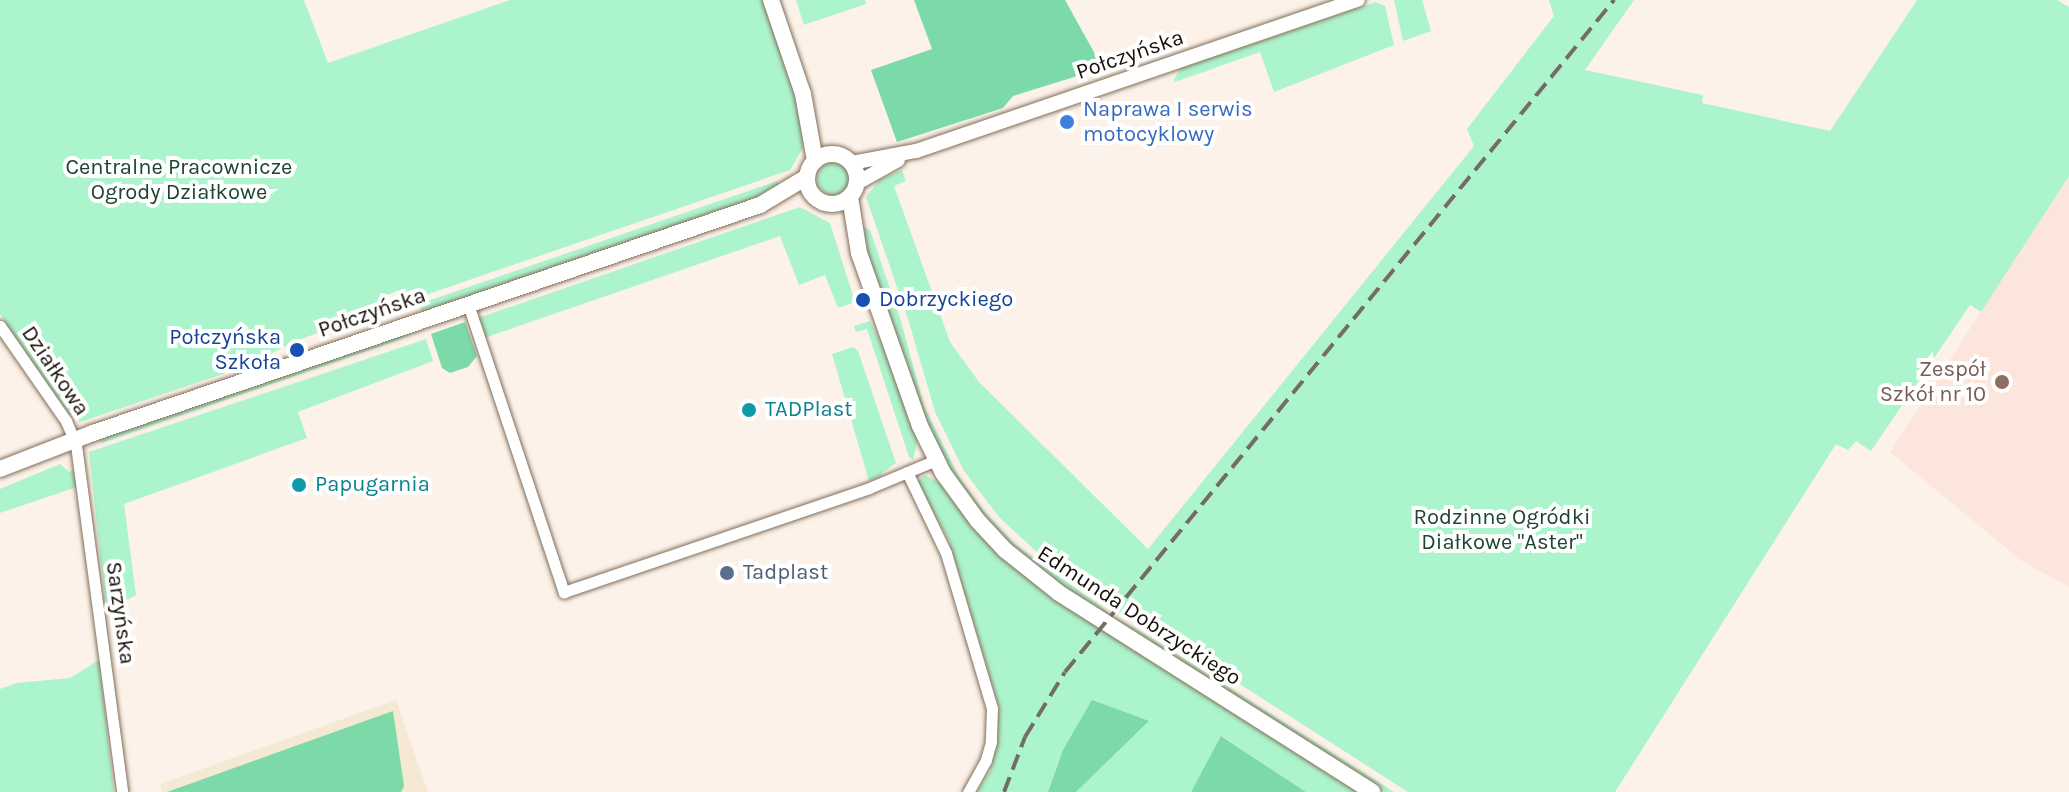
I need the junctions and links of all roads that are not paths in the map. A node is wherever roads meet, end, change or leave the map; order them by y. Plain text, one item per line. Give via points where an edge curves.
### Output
1 (771, 0) edge
2 (1358, 0) edge
3 (803, 94) junction
4 (916, 151) junction
5 (835, 155) junction
6 (815, 161) junction
7 (851, 163) junction
8 (807, 177) junction
9 (853, 190) junction
10 (823, 201) junction
11 (760, 205) junction
12 (859, 253) junction
13 (468, 304) junction
14 (0, 326) edge
15 (75, 440) junction
16 (936, 460) junction
17 (0, 469) edge
18 (907, 472) junction
19 (122, 792) edge
20 (968, 792) edge
21 (1372, 792) edge

1 - 3 main road
2 - 4 street, Połczyńska
3 - 5 main road
3 - 6 main road
4 - 7 street, Połczyńska
4 - 9 street, Połczyńska
5 - 6 main road
5 - 7 main road
6 - 8 main road
7 - 9 main road
8 - 10 main road
8 - 11 main road, Połczyńska
9 - 10 main road
9 - 12 main road, Edmunda Dobrzyckiego
10 - 11 main road, Połczyńska
10 - 12 main road, Edmunda Dobrzyckiego
11 - 13 main road, Połczyńska
12 - 16 main road, Edmunda Dobrzyckiego
13 - 15 main road, Połczyńska
13 - 18 street via 564,592
14 - 15 street, Działkowa
15 - 17 main road, Połczyńska
15 - 19 street, Sarzyńska
16 - 18 street
16 - 21 main road, Edmunda Dobrzyckiego via 978,521 1031,573
18 - 20 street via 946,553 992,708 986,760

